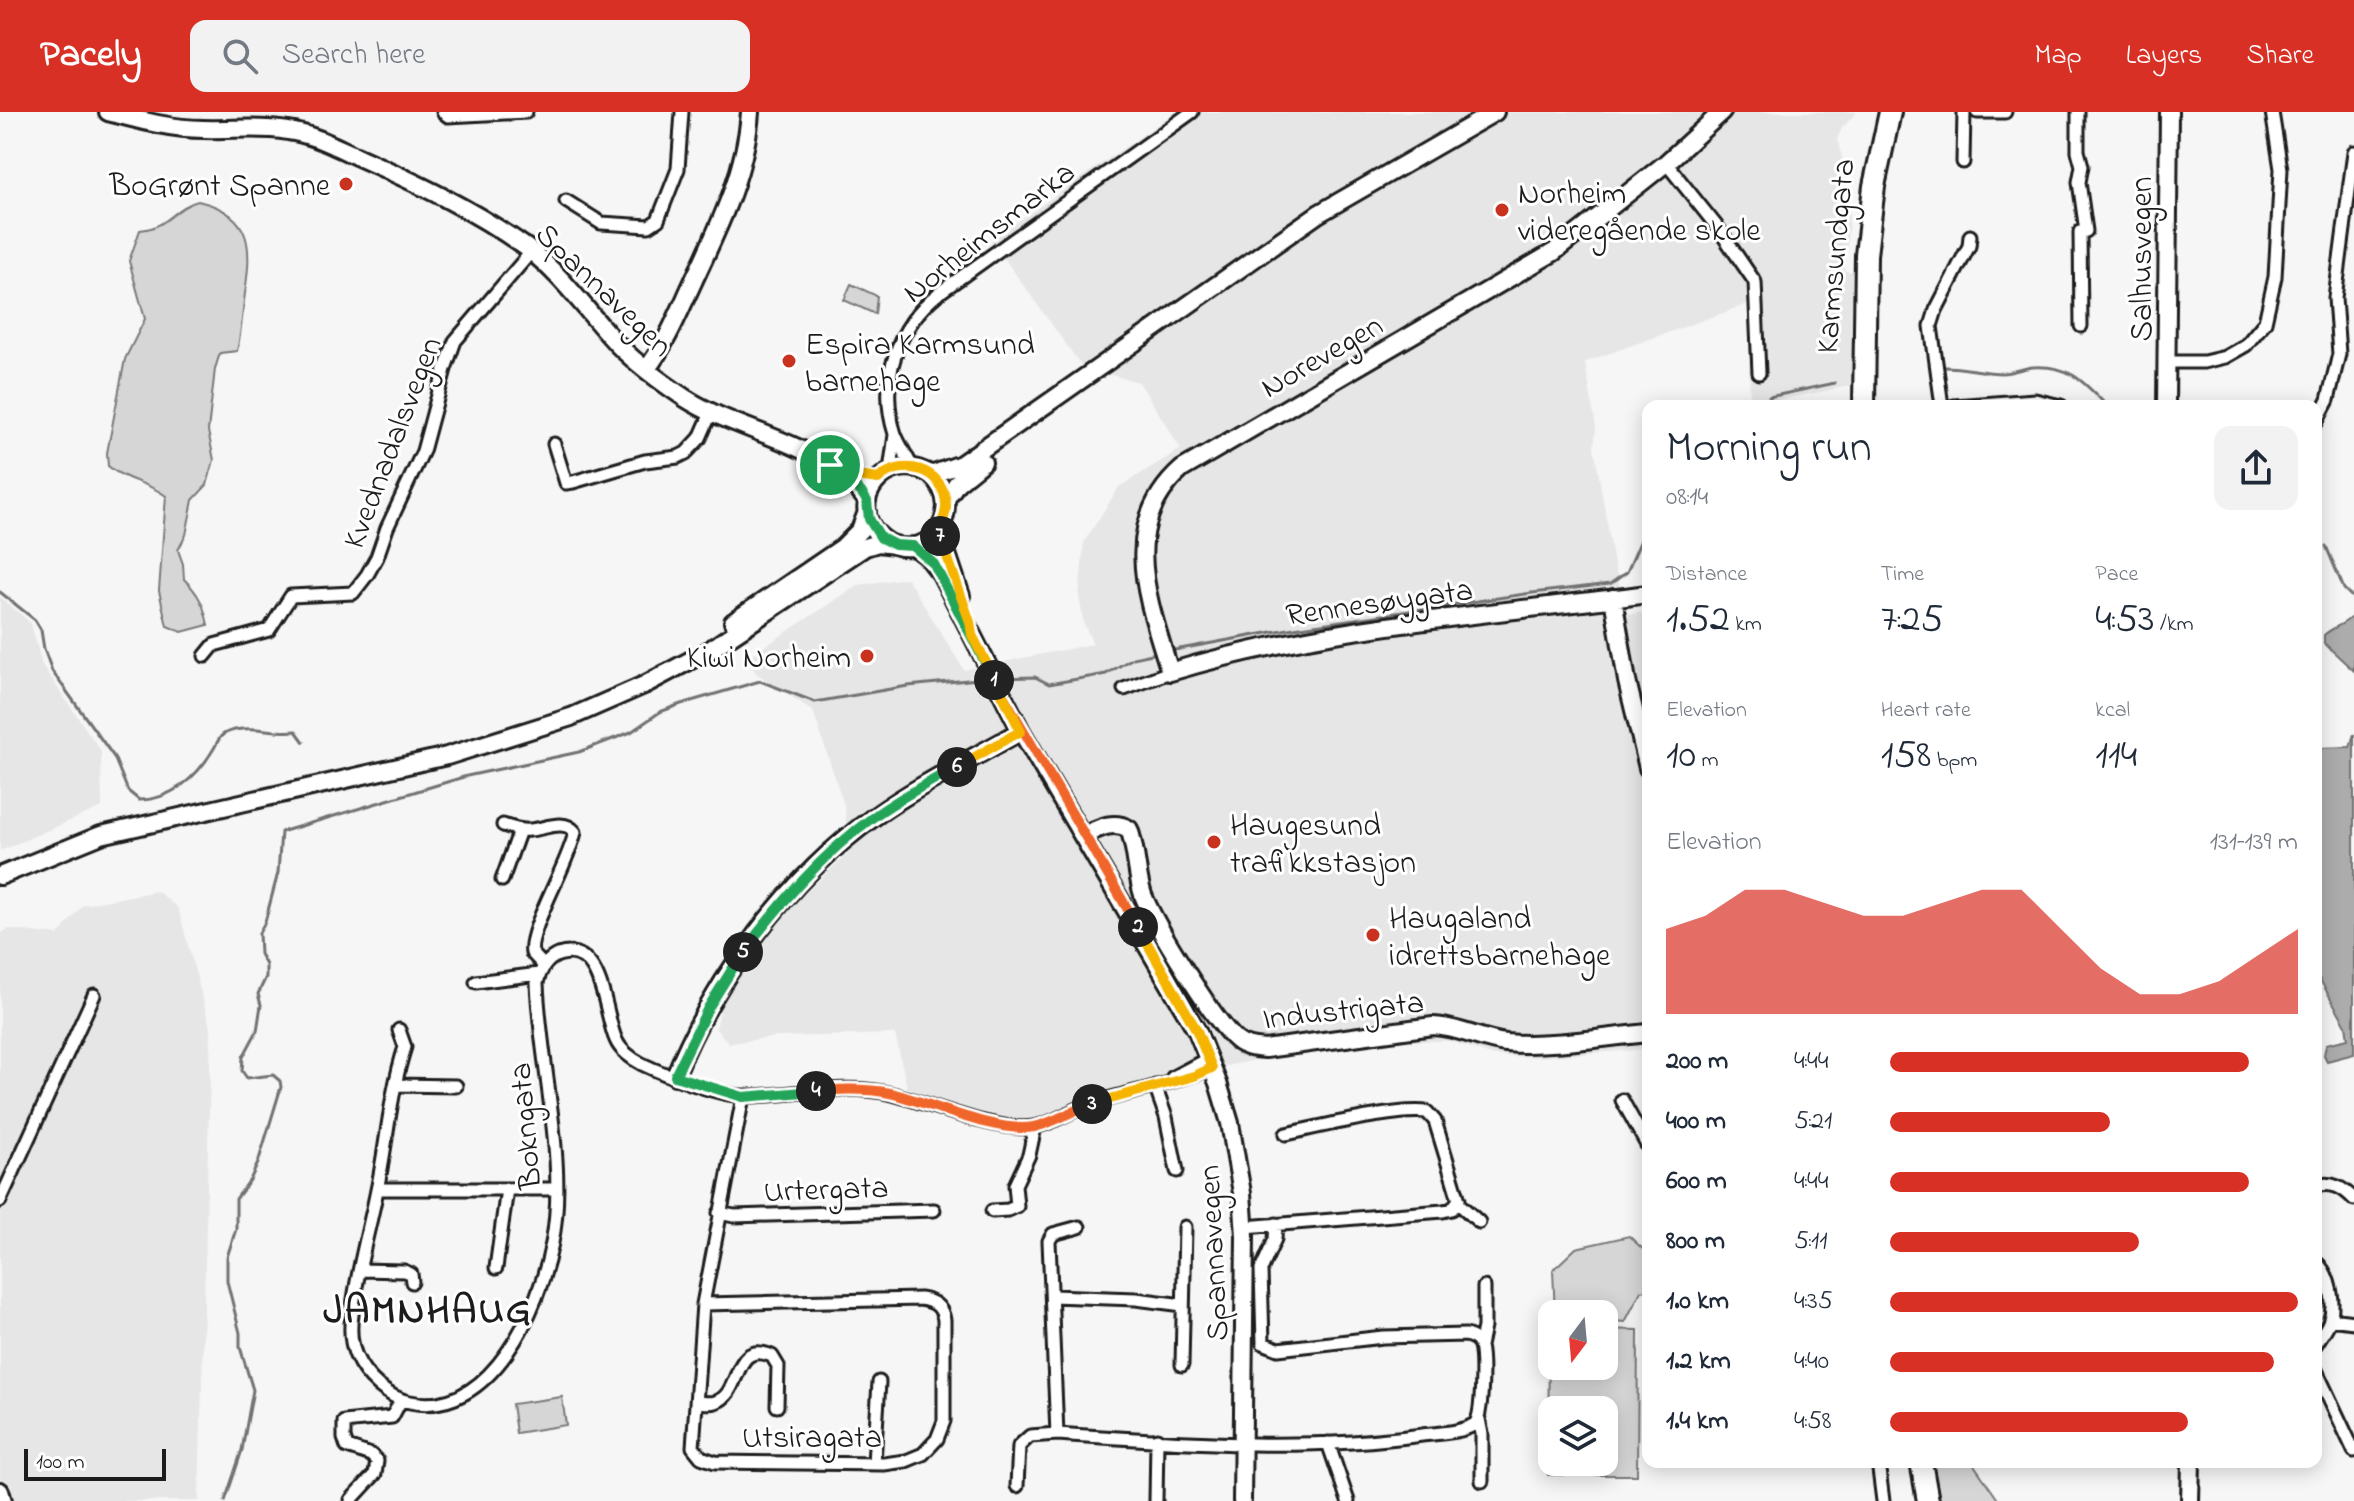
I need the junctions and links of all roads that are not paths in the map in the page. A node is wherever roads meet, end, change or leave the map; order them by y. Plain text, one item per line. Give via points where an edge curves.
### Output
1 (108, 112) edge
2 (443, 112) edge
3 (526, 112) edge
4 (682, 112) edge
5 (750, 112) edge
6 (1192, 112) edge
7 (1495, 112) edge
8 (1511, 112) edge
9 (1722, 112) edge
10 (1881, 112) edge
11 (1890, 112) edge
12 (1964, 112) edge
13 (1977, 112) edge
14 (2005, 112) edge
15 (2078, 112) edge
16 (2169, 112) edge
17 (2272, 112) edge
18 (2354, 152) edge
19 (1963, 162) dead end
20 (1666, 163) junction
21 (566, 201) dead end
22 (1970, 236) dead end
23 (531, 252) junction
24 (2081, 326) dead end
25 (2167, 362) junction
26 (646, 370) junction
27 (1759, 373) dead end
28 (1854, 400) edge
29 (1864, 400) edge
30 (1941, 400) edge
31 (2166, 400) edge
32 (2322, 412) edge
33 (711, 413) junction
34 (895, 435) junction
35 (554, 444) dead end
36 (830, 465) junction
37 (912, 467) junction
38 (884, 475) junction
39 (931, 475) junction
40 (946, 499) junction
41 (867, 506) junction
42 (939, 530) junction
43 (895, 545) junction
44 (913, 546) junction
45 (1642, 595) edge
46 (1613, 598) junction
47 (972, 635) junction
48 (205, 656) dead end
49 (1170, 672) junction
50 (1124, 689) dead end
51 (1021, 731) junction
52 (1642, 743) edge
53 (503, 825) dead end
54 (520, 830) junction
55 (1084, 835) junction
56 (0, 866) edge
57 (0, 876) edge
58 (502, 880) dead end
59 (542, 970) junction
60 (476, 982) dead end
61 (94, 995) dead end
62 (399, 1030) dead end
63 (1642, 1033) edge
64 (1210, 1063) junction
65 (675, 1076) junction
66 (396, 1085) junction
67 (456, 1086) dead end
68 (1155, 1086) junction
69 (743, 1097) junction
70 (1622, 1100) dead end
71 (1035, 1127) junction
72 (1642, 1130) edge
73 (1286, 1134) dead end
74 (1177, 1171) dead end
75 (2322, 1185) edge
76 (378, 1189) junction
77 (507, 1189) junction
78 (557, 1189) junction
79 (2354, 1199) edge
80 (0, 1201) edge
81 (1458, 1203) junction
82 (934, 1210) dead end
83 (992, 1211) dead end
84 (719, 1213) junction
85 (1479, 1222) dead end
86 (1276, 1224) junction
87 (1079, 1227) dead end
88 (1185, 1227) dead end
89 (1245, 1227) junction
90 (2322, 1267) edge
91 (496, 1268) dead end
92 (360, 1270) junction
93 (412, 1282) dead end
94 (1484, 1287) dead end
95 (1052, 1296) junction
96 (703, 1304) junction
97 (1183, 1305) junction
98 (2330, 1319) junction
99 (2354, 1322) edge
100 (2322, 1333) edge
101 (1480, 1346) junction
102 (1182, 1365) dead end
103 (879, 1382) dead end
104 (2322, 1383) edge
105 (401, 1400) junction
106 (696, 1402) junction
107 (777, 1406) dead end
108 (1479, 1419) junction
109 (1057, 1434) junction
110 (1157, 1439) junction
111 (1328, 1443) junction
112 (1243, 1444) junction
113 (2354, 1451) edge
114 (874, 1463) junction
115 (1879, 1468) edge
116 (1915, 1468) edge
117 (1922, 1468) edge
118 (2191, 1468) edge
119 (1482, 1481) dead end
120 (1017, 1486) dead end
121 (0, 1491) edge
122 (351, 1500) edge
123 (1344, 1500) edge
124 (3, 1501) edge
125 (1156, 1501) edge
126 (1242, 1501) edge
127 (1883, 1501) edge
128 (1920, 1501) edge
129 (1928, 1501) edge
130 (2190, 1501) edge

1 - 23 main road, Spannavegen via 184,128 273,129 306,135 438,194
2 - 3 street via 460,117
4 - 21 street via 677,174 657,221 649,226 601,223
5 - 26 main road via 731,196 669,334
6 - 34 street, Norheimsmarka via 923,305 902,335 892,368
7 - 39 main road via 1338,201 974,456
8 - 40 main road via 1310,232 1009,442 967,473
9 - 20 main road, Norevegen
10 - 28 highway, Karmsundgata via 1859,254
11 - 29 highway, Karmsundgata via 1866,255
12 - 19 street
13 - 14 street
15 - 24 street via 2086,231 2080,232
16 - 25 main road, Salhusvegen
17 - 25 street via 2281,169 2275,277 2265,322 2246,345 2225,357
18 - 32 street via 2335,298 2339,354
20 - 27 street via 1753,277
20 - 49 main road, Norevegen via 1554,252 1177,473 1153,506 1142,550
22 - 30 street via 1931,326
23 - 26 main road, Spannavegen
23 - 48 street, Kvednadalsvegen via 455,341 413,475 377,557 353,593 291,596 269,630 214,645
25 - 31 main road, Salhusvegen
26 - 33 main road, Spannavegen
33 - 35 street via 686,453 573,482 566,483
33 - 36 main road, Spannavegen
34 - 37 street, Norheimsmarka
34 - 38 street, Norheimsmarka
36 - 38 main road, Spannavegen via 858,476
36 - 41 main road, Spannavegen via 851,482
37 - 38 main road
37 - 39 main road
38 - 41 main road
39 - 40 main road
40 - 42 main road
41 - 43 main road via 876,532
41 - 56 main road via 860,530 843,547 754,609 665,663 567,709 456,744 111,823
42 - 44 main road
42 - 47 main road
43 - 44 main road
43 - 57 main road via 865,547 708,651 571,717 447,756 101,835
44 - 47 main road via 934,564
45 - 46 main road, Rennesøygata
46 - 49 main road, Rennesøygata via 1317,636
46 - 52 main road
47 - 51 main road, Spannavegen
49 - 50 street, Rennesøygata
51 - 55 main road, Spannavegen
51 - 65 main road via 897,801 822,862 768,920 727,976
53 - 54 street
54 - 58 street
54 - 59 street, Bokngata via 564,824 575,832 532,936 532,953
55 - 63 main road, Industrigata via 1109,825 1129,829 1142,890 1153,914 1223,1025 1250,1048 1433,1026 1516,1043
55 - 64 main road, Spannavegen
59 - 60 street
59 - 65 street via 559,955 588,962 616,1041 641,1063
59 - 78 street, Bokngata via 538,994
61 - 80 street
62 - 66 street via 405,1047
64 - 68 street
64 - 89 main road, Spannavegen via 1234,1144
65 - 69 street
66 - 67 street, Bokngata
66 - 76 street
68 - 71 street via 1087,1105
68 - 74 street
69 - 71 street via 873,1090 995,1123
69 - 84 street, Utsiragata
70 - 72 street
71 - 83 street via 1015,1185 1017,1206
73 - 81 street via 1427,1112 1439,1131 1460,1194
75 - 79 street via 2333,1184
76 - 77 street
76 - 92 street
77 - 78 street
77 - 91 street
78 - 105 street, Bokngata via 542,1282 490,1374 449,1402
81 - 85 street
81 - 86 street via 1443,1211
82 - 84 street, Urtergata
84 - 96 street, Utsiragata
86 - 89 street
86 - 101 street via 1261,1270 1261,1336 1267,1346 1466,1335
87 - 95 street via 1053,1234 1049,1241
88 - 97 street
89 - 112 main road, Spannavegen
90 - 98 street
92 - 93 street via 404,1271
92 - 105 street via 351,1334 357,1357 378,1385
94 - 101 street
95 - 97 street
95 - 109 street
96 - 106 street, Utsiragata
96 - 114 street, Utsiragata via 920,1299 935,1303 944,1320 941,1431 923,1454
97 - 102 street
98 - 99 street
98 - 100 street
101 - 108 street
103 - 114 street
104 - 113 street
105 - 122 street via 392,1417 344,1422 347,1447 371,1455 377,1466
106 - 107 street, Utsiragata via 720,1401 744,1361 760,1353 772,1356 778,1366
106 - 114 street, Utsiragata via 693,1447 707,1460
108 - 111 street via 1463,1430
108 - 119 street
109 - 110 street
109 - 120 street via 1021,1442
110 - 112 street
110 - 125 street
111 - 112 street
111 - 123 street
112 - 126 main road, Spannavegen
115 - 127 street
116 - 128 highway
117 - 129 highway
118 - 130 main road
121 - 124 main road

